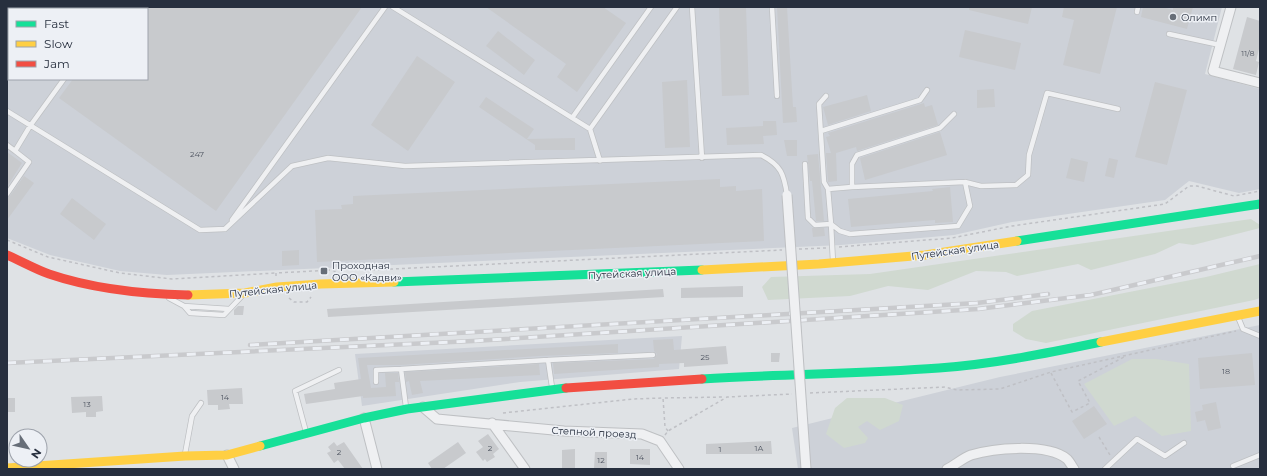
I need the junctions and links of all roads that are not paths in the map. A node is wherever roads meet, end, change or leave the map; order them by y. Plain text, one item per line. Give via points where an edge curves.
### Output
1 (385, 7) edge
2 (393, 7) edge
3 (651, 7) edge
4 (677, 7) edge
5 (692, 7) edge
6 (772, 7) edge
7 (1231, 7) edge
8 (1169, 34) dead end
9 (1220, 45) junction
10 (63, 80) edge
11 (1260, 83) edge
12 (927, 90) dead end
13 (777, 96) dead end
14 (826, 96) dead end
15 (1118, 109) dead end
16 (7, 111) edge
17 (954, 114) dead end
18 (572, 118) junction
19 (30, 126) junction
20 (590, 129) junction
21 (821, 131) junction
22 (7, 145) edge
23 (15, 151) junction
24 (702, 158) junction
25 (600, 161) junction
26 (805, 164) dead end
27 (965, 182) junction
28 (852, 187) junction
29 (828, 189) junction
30 (7, 194) edge
31 (787, 195) joint
32 (1260, 204) edge
33 (831, 224) junction
34 (225, 229) junction
35 (8, 257) edge
36 (834, 263) junction
37 (245, 293) junction
38 (160, 294) junction
39 (1260, 312) edge
40 (1237, 316) junction
41 (1260, 336) edge
42 (653, 354) dead end
43 (548, 360) junction
44 (401, 369) junction
45 (339, 370) dead end
46 (376, 382) dead end
47 (552, 389) junction
48 (201, 403) dead end
49 (423, 407) junction
50 (407, 409) junction
51 (364, 418) junction
52 (492, 423) junction
53 (307, 433) junction
54 (1184, 443) dead end
55 (1260, 455) edge
56 (185, 456) junction
57 (227, 456) junction
58 (108, 465) edge
59 (1233, 466) dead end
60 (7, 468) edge
61 (234, 469) edge
62 (377, 469) edge
63 (525, 469) edge
64 (679, 469) edge
65 (806, 469) edge
66 (947, 469) edge
67 (1074, 469) edge
68 (1105, 469) edge

1 - 34 lane
2 - 18 lane
3 - 18 lane
4 - 20 lane
5 - 24 lane
6 - 13 lane
7 - 9 street
8 - 9 lane
9 - 11 street via 1213,71
10 - 19 lane
12 - 21 lane via 920,100
14 - 21 lane via 819,104
15 - 27 lane via 1047,93 1029,155 1028,175 1016,185 981,186
16 - 19 lane
17 - 28 lane via 940,128 857,155 852,164
18 - 20 lane
19 - 23 lane
19 - 34 lane via 200,230
20 - 25 lane
21 - 29 lane via 824,182
22 - 23 lane
23 - 30 lane via 30,162
24 - 25 lane
24 - 31 lane via 761,155 774,161 780,169 785,179
25 - 34 lane via 405,166 328,158 292,166
26 - 33 lane via 808,218 815,225
27 - 28 lane
27 - 33 lane via 970,206 958,226 850,234 840,231
28 - 29 lane
29 - 33 lane
31 - 65 street, bridge
32 - 36 main road, Путейская улица via 925,255
33 - 36 lane
35 - 38 main road, Путейская улица via 49,274 102,287
36 - 37 main road, Путейская улица via 566,276 321,284 277,287
37 - 38 main road, Путейская улица
37 - 38 lane via 230,309 184,306
39 - 40 main road
40 - 41 lane via 1242,329
40 - 47 main road via 1020,358 940,368 781,374
42 - 43 lane
43 - 44 lane
43 - 47 lane
44 - 46 lane via 376,370
44 - 50 lane
45 - 53 lane via 295,391
47 - 49 main road
48 - 56 lane via 192,416
49 - 50 main road
49 - 52 street, Степной проезд via 437,419
50 - 51 main road
51 - 53 main road
51 - 62 street
52 - 63 street
52 - 64 street, Степной проезд via 564,431 642,434 660,441
53 - 57 main road
54 - 68 lane via 1165,456 1137,438
55 - 59 lane
56 - 57 main road
56 - 58 main road
57 - 61 street
58 - 60 main road
66 - 67 street via 971,455 1004,449 1035,448 1049,450 1067,459

